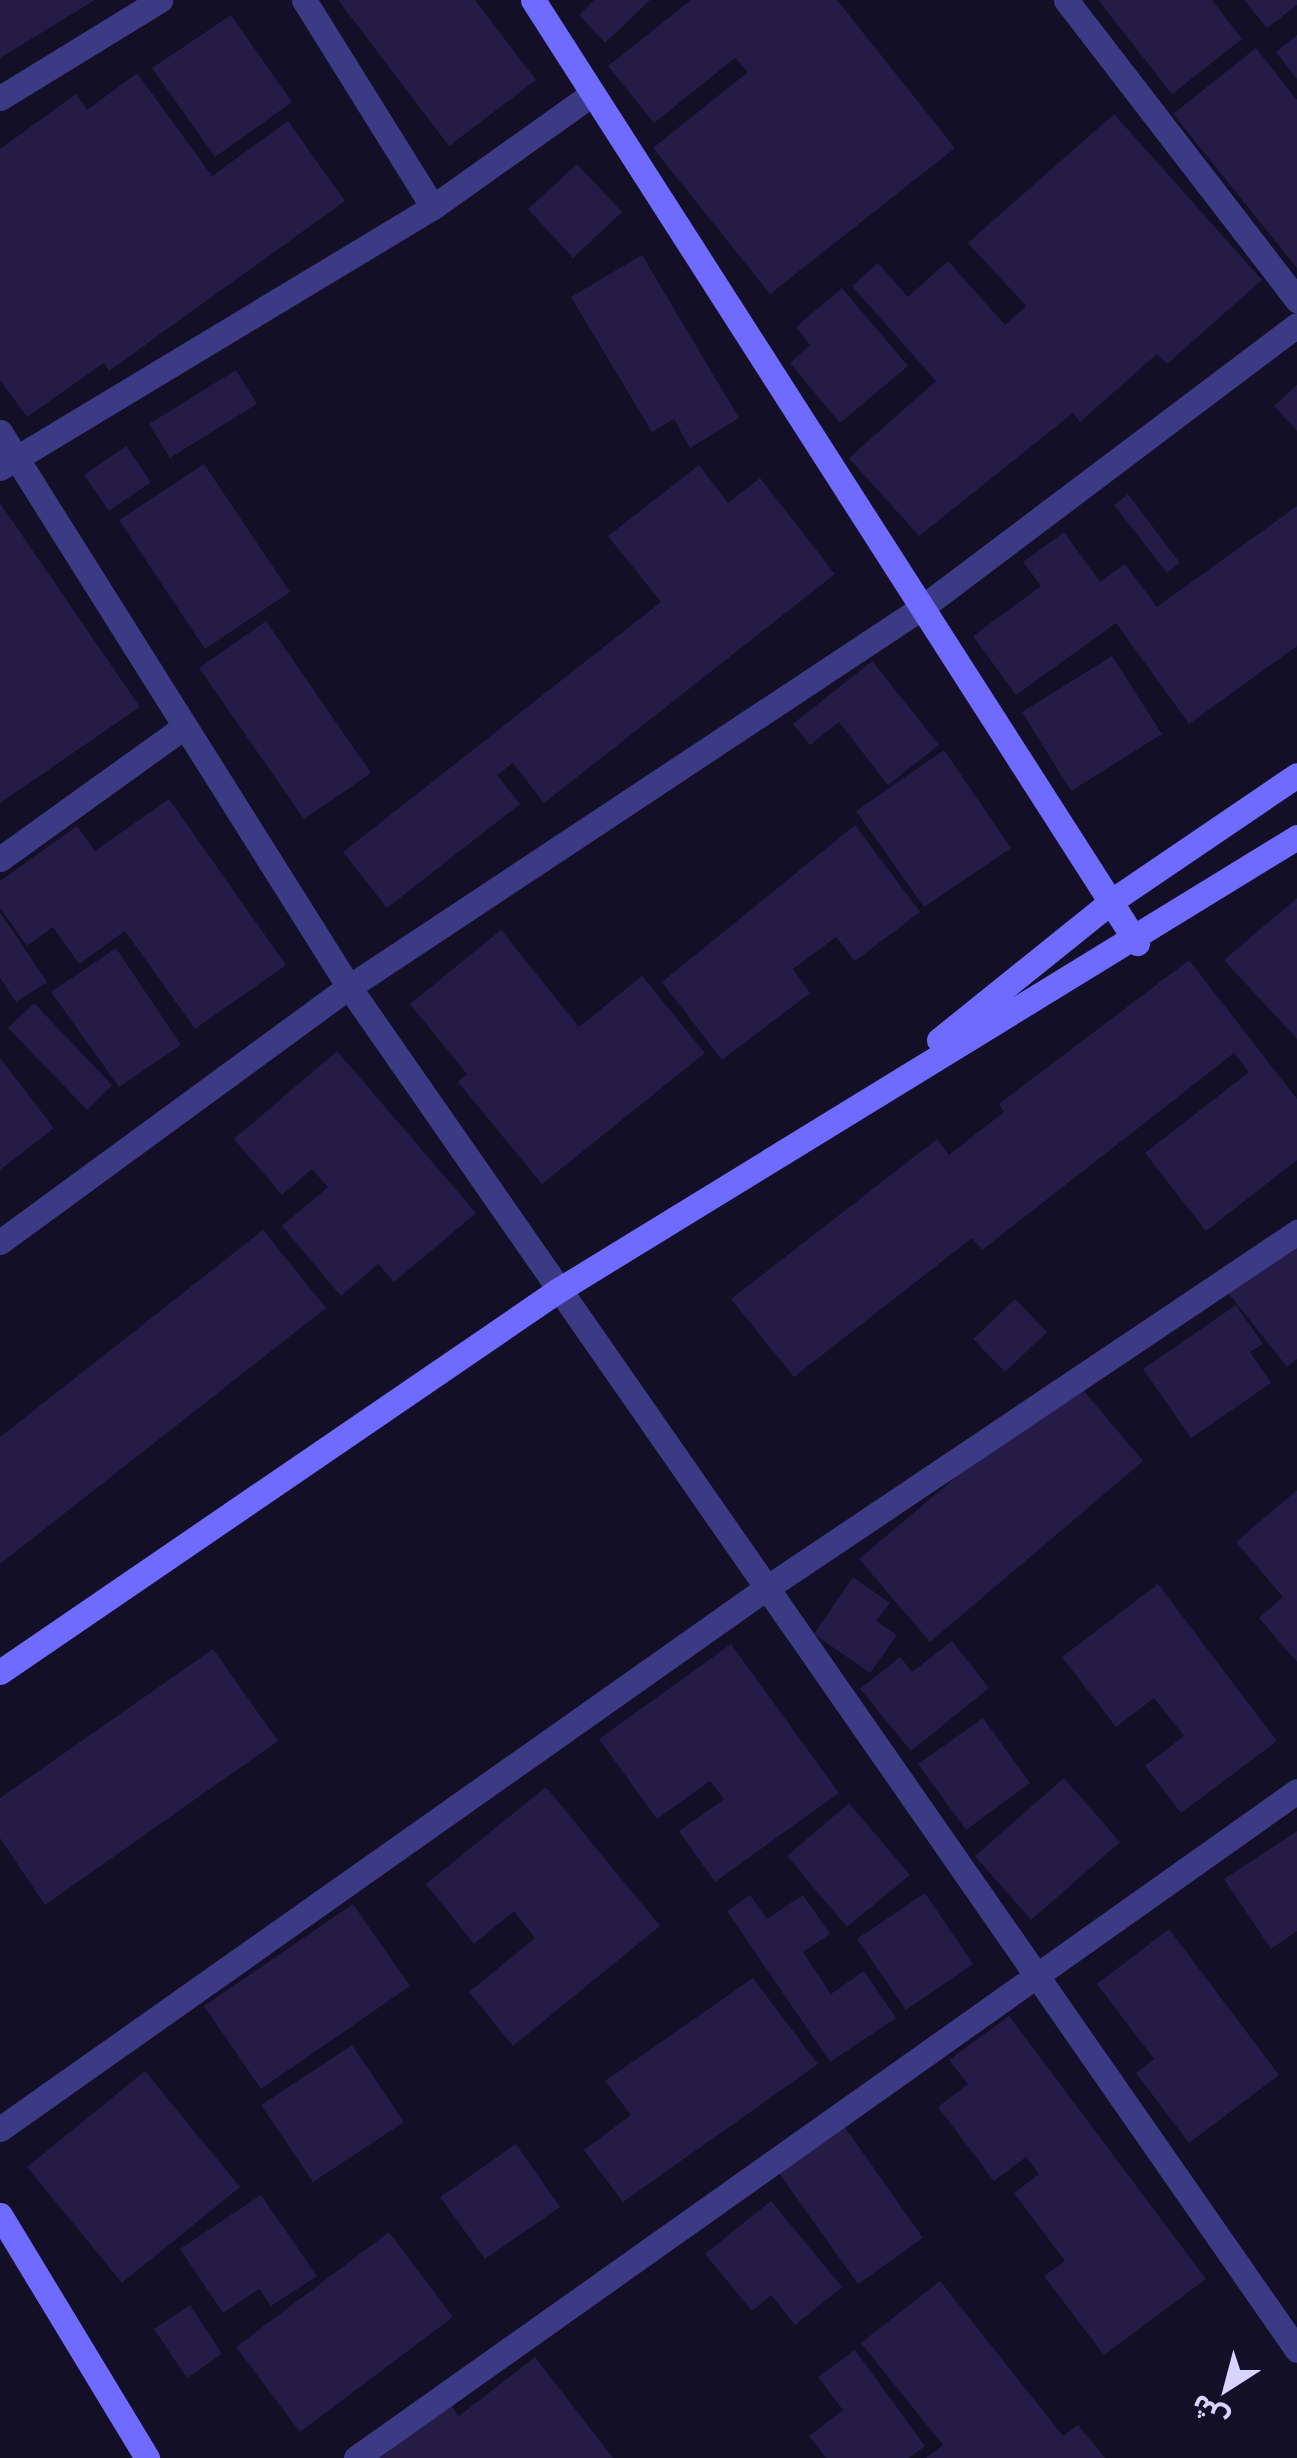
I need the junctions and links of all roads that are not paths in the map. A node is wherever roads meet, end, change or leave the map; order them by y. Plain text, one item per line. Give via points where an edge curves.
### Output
1 (160, 0) edge
2 (304, 0) edge
3 (533, 0) edge
4 (1066, 0) edge
5 (592, 94) junction
6 (0, 98) edge
7 (433, 206) junction
8 (1297, 300) edge
9 (1297, 325) edge
10 (0, 432) edge
11 (8, 464) edge
12 (924, 606) junction
13 (182, 728) junction
14 (1297, 775) edge
15 (1297, 837) edge
16 (0, 859) edge
17 (1113, 900) junction
18 (1137, 943) junction
19 (349, 988) junction
20 (884, 1084) junction
21 (1297, 1232) edge
22 (0, 1242) edge
23 (556, 1290) junction
24 (765, 1589) junction
25 (0, 1672) edge
26 (1297, 1791) edge
27 (1039, 1978) junction
28 (0, 2129) edge
29 (0, 2215) edge
30 (1297, 2350) edge
31 (147, 2458) edge
32 (356, 2458) edge

1 - 6 street
2 - 7 street
3 - 5 street
4 - 8 street
5 - 7 street
5 - 12 street
7 - 11 street
9 - 12 street
10 - 11 street
11 - 13 street
12 - 17 street
12 - 19 street
13 - 16 street
13 - 19 street
14 - 17 street
15 - 18 street
17 - 18 street
17 - 20 street
18 - 20 street
19 - 22 street
19 - 23 street
20 - 23 street
21 - 24 street
23 - 24 street
23 - 25 street
24 - 27 street
24 - 28 street
26 - 27 street
27 - 30 street
27 - 32 street
29 - 31 street

